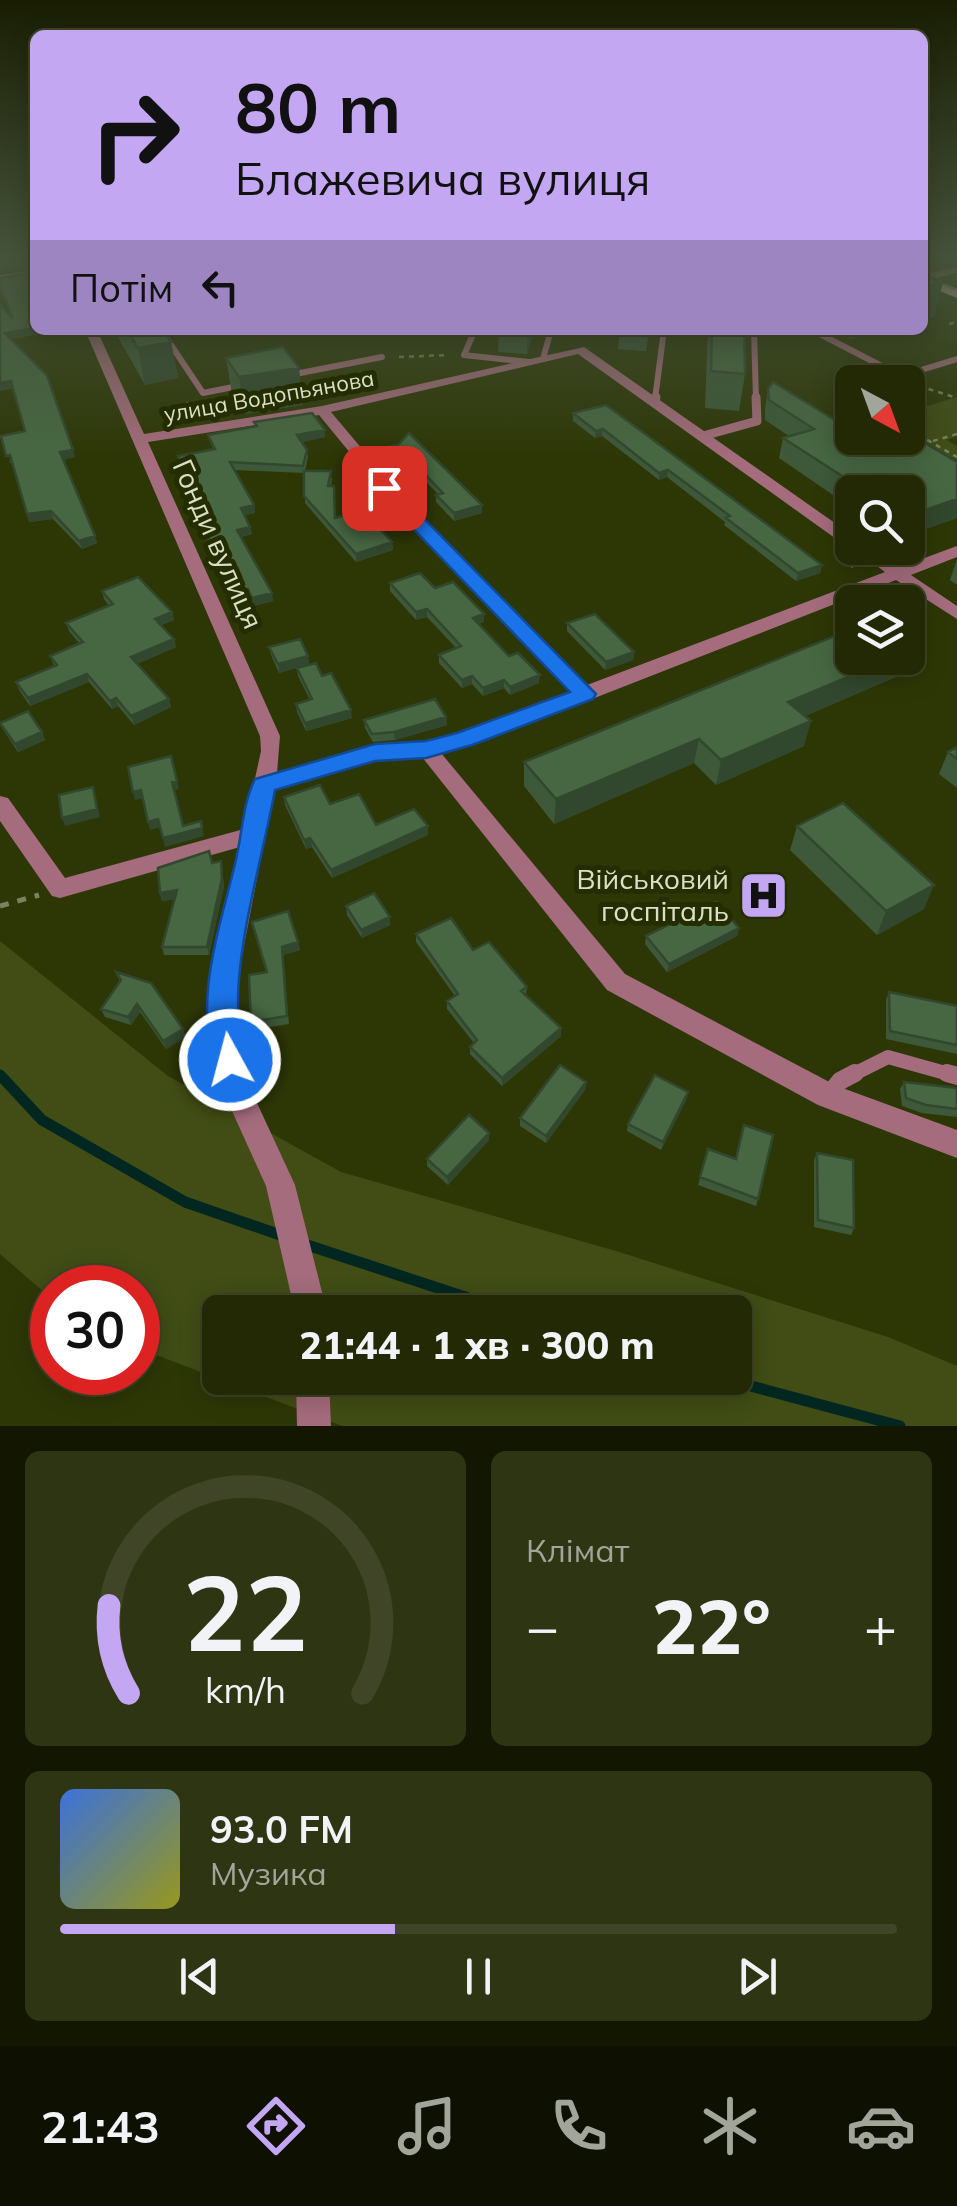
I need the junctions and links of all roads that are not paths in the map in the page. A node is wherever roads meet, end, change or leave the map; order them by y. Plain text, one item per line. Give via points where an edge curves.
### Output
1 (93, 335) edge
2 (164, 335) edge
3 (473, 335) edge
4 (548, 335) edge
5 (663, 335) edge
6 (754, 335) edge
7 (822, 335) edge
8 (382, 357) road end
9 (536, 360) junction
10 (957, 360) edge
11 (274, 378) edge
12 (256, 382) edge
13 (655, 402) junction
14 (322, 410) junction
15 (702, 436) junction
16 (142, 439) junction
17 (835, 530) edge
18 (957, 551) edge
19 (885, 565) edge
20 (898, 574) junction
21 (957, 614) edge
22 (585, 694) junction
23 (426, 750) junction
24 (264, 785) junction
25 (0, 804) edge
26 (254, 835) junction
27 (957, 1076) edge
28 (828, 1096) junction
29 (957, 1144) edge
30 (306, 1295) edge
31 (313, 1395) edge
32 (314, 1426) edge

1 - 16 street, Гонди вулиця
2 - 12 lane via 202,392
3 - 9 lane via 464,355
4 - 9 lane
5 - 13 lane
6 - 15 lane via 757,421
7 - 10 lane via 900,376
8 - 11 lane
9 - 13 street, улица Водопьянова via 580,350
9 - 14 street, улица Водопьянова
13 - 15 street
14 - 16 street, улица Водопьянова
14 - 22 street via 420,530
15 - 17 street
16 - 24 street, Гонди вулиця via 267,721 271,752
18 - 20 street
19 - 20 street
20 - 21 street
20 - 22 street
22 - 23 street
23 - 24 street via 375,752
23 - 28 street via 616,982
24 - 26 street, Гонди вулиця
25 - 26 street via 60,889
26 - 30 street, Гонди вулиця via 224,982 223,1032 236,1089 280,1185
27 - 28 lane via 888,1057 840,1082
28 - 29 street
31 - 32 street

